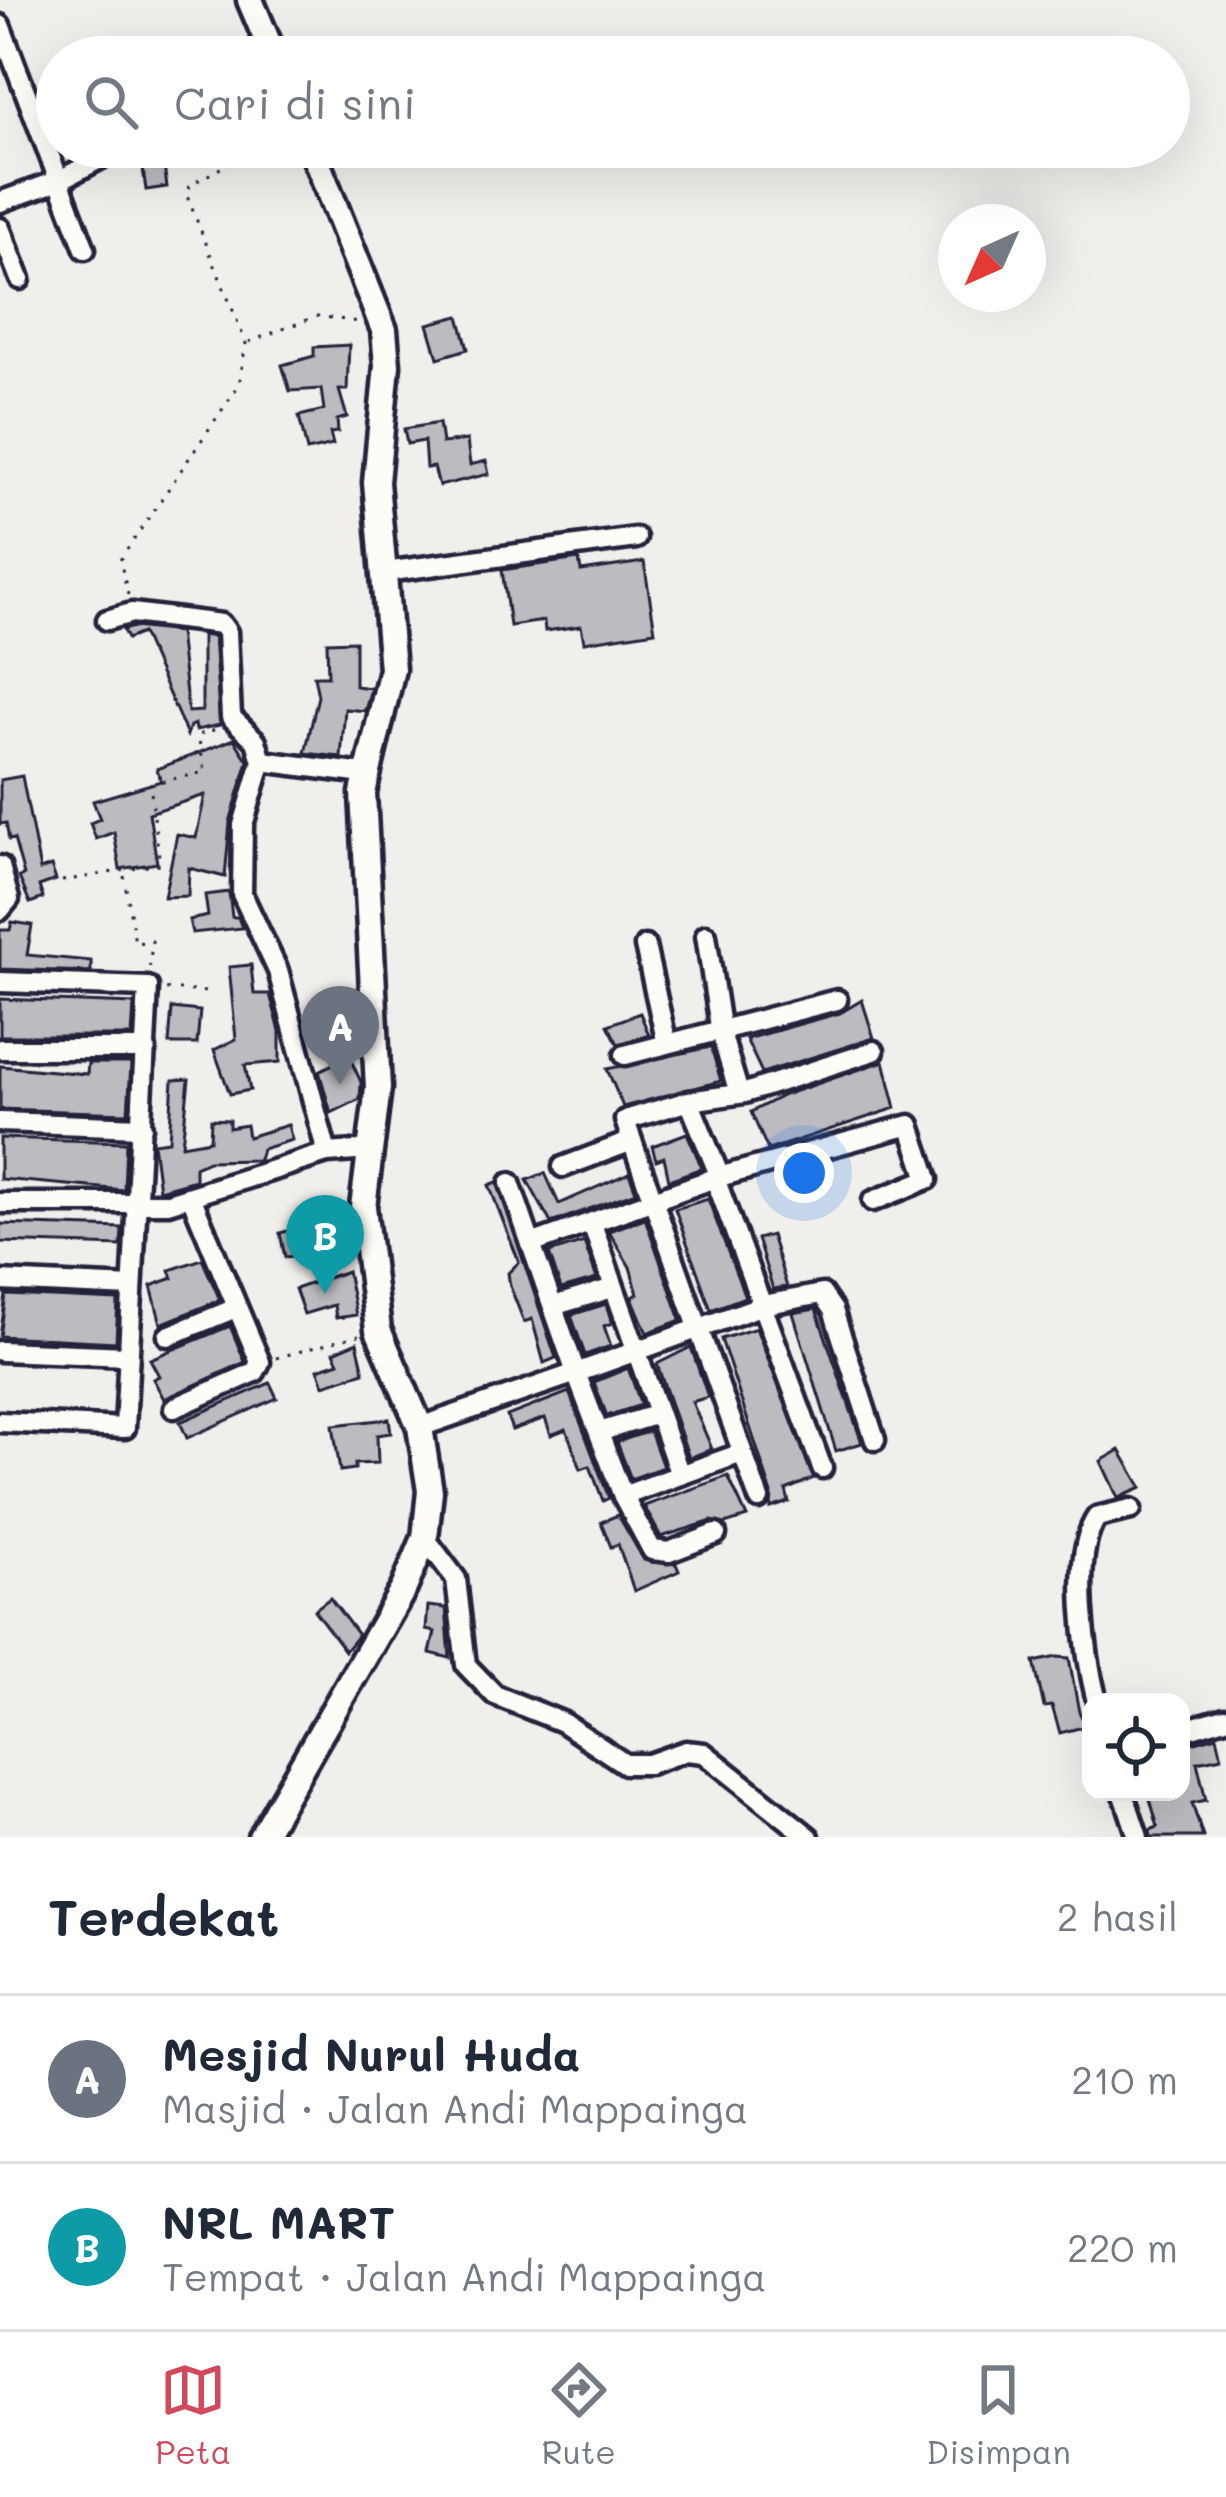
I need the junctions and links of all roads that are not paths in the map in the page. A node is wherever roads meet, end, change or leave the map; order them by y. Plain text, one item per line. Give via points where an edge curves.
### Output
1 (250, 0) edge
2 (0, 25) edge
3 (265, 36) edge
4 (36, 117) edge
5 (56, 168) edge
6 (81, 168) edge
7 (319, 168) edge
8 (60, 179) junction
9 (0, 202) edge
10 (0, 228) edge
11 (86, 249) dead end
12 (20, 279) dead end
13 (636, 538) dead end
14 (385, 572) junction
15 (107, 620) dead end
16 (262, 761) junction
17 (364, 774) junction
18 (0, 866) edge
19 (0, 910) edge
20 (706, 935) dead end
21 (645, 946) dead end
22 (0, 982) edge
23 (837, 1000) dead end
24 (721, 1033) junction
25 (667, 1045) junction
26 (0, 1049) edge
27 (146, 1049) junction
28 (874, 1051) dead end
29 (625, 1055) dead end
30 (737, 1090) junction
31 (689, 1101) junction
32 (0, 1122) edge
33 (142, 1127) junction
34 (632, 1141) junction
35 (371, 1150) junction
36 (326, 1153) junction
37 (563, 1167) dead end
38 (717, 1178) junction
39 (509, 1183) dead end
40 (192, 1199) junction
41 (873, 1201) dead end
42 (652, 1202) junction
43 (0, 1203) edge
44 (136, 1206) junction
45 (592, 1224) junction
46 (531, 1244) junction
47 (0, 1281) edge
48 (132, 1287) junction
49 (613, 1288) junction
50 (763, 1305) junction
51 (553, 1306) junction
52 (236, 1308) junction
53 (698, 1328) junction
54 (168, 1336) dead end
55 (634, 1350) junction
56 (0, 1351) edge
57 (128, 1356) junction
58 (576, 1373) junction
59 (174, 1408) dead end
60 (658, 1414) junction
61 (0, 1422) edge
62 (420, 1426) junction
63 (599, 1432) junction
64 (875, 1440) dead end
65 (742, 1453) junction
66 (822, 1468) dead end
67 (680, 1475) junction
68 (623, 1496) junction
69 (759, 1499) dead end
70 (1131, 1509) dead end
71 (716, 1534) dead end
72 (425, 1538) junction
73 (1096, 1693) edge
74 (1226, 1718) edge
75 (1190, 1728) edge
76 (1126, 1801) edge
77 (261, 1837) edge
78 (809, 1837) edge
79 (1138, 1837) edge

1 - 3 main road
2 - 4 street
5 - 8 street
6 - 8 street
7 - 14 main road via 384,330 376,468
8 - 9 street
8 - 11 street
10 - 12 street
13 - 14 street
14 - 17 main road via 391,681
15 - 16 street via 132,613 221,624 233,723 256,741
16 - 17 street
16 - 36 street via 243,825 242,894 278,971
17 - 35 main road via 378,1088
18 - 19 street via 9,898
20 - 24 street
21 - 25 street
22 - 27 street via 148,987
23 - 24 street
24 - 25 street
24 - 30 street
25 - 29 street
26 - 27 street
27 - 33 street
28 - 30 street via 745,1094
30 - 31 street
31 - 34 street via 625,1120
31 - 38 street
32 - 33 street
33 - 44 street
34 - 37 street
34 - 42 street
35 - 36 street
35 - 62 main road via 363,1207 378,1330
36 - 40 street
38 - 41 street via 910,1125 928,1179
38 - 42 street
38 - 50 street
39 - 46 street
40 - 44 street
40 - 52 street
42 - 45 street
42 - 53 street
43 - 44 street
44 - 48 street
45 - 46 street
45 - 49 street
46 - 51 street
47 - 48 street
48 - 57 street
49 - 51 street
49 - 55 street
50 - 53 street
50 - 64 street via 813,1293 828,1300
50 - 66 street
51 - 58 street
52 - 54 street
52 - 59 street via 260,1362 255,1372
53 - 55 street
53 - 65 street
55 - 58 street
55 - 60 street
56 - 57 street
57 - 61 street via 125,1427
58 - 62 street
58 - 63 street
60 - 63 street
60 - 67 street
62 - 72 main road via 430,1491
63 - 68 street
65 - 67 street
65 - 69 street
67 - 68 street
68 - 71 street via 652,1550 670,1552
70 - 73 street via 1097,1516 1087,1538 1084,1624
72 - 77 main road
72 - 78 street via 456,1579 466,1665 495,1695 562,1722 625,1764 704,1753
74 - 75 street
76 - 79 street

